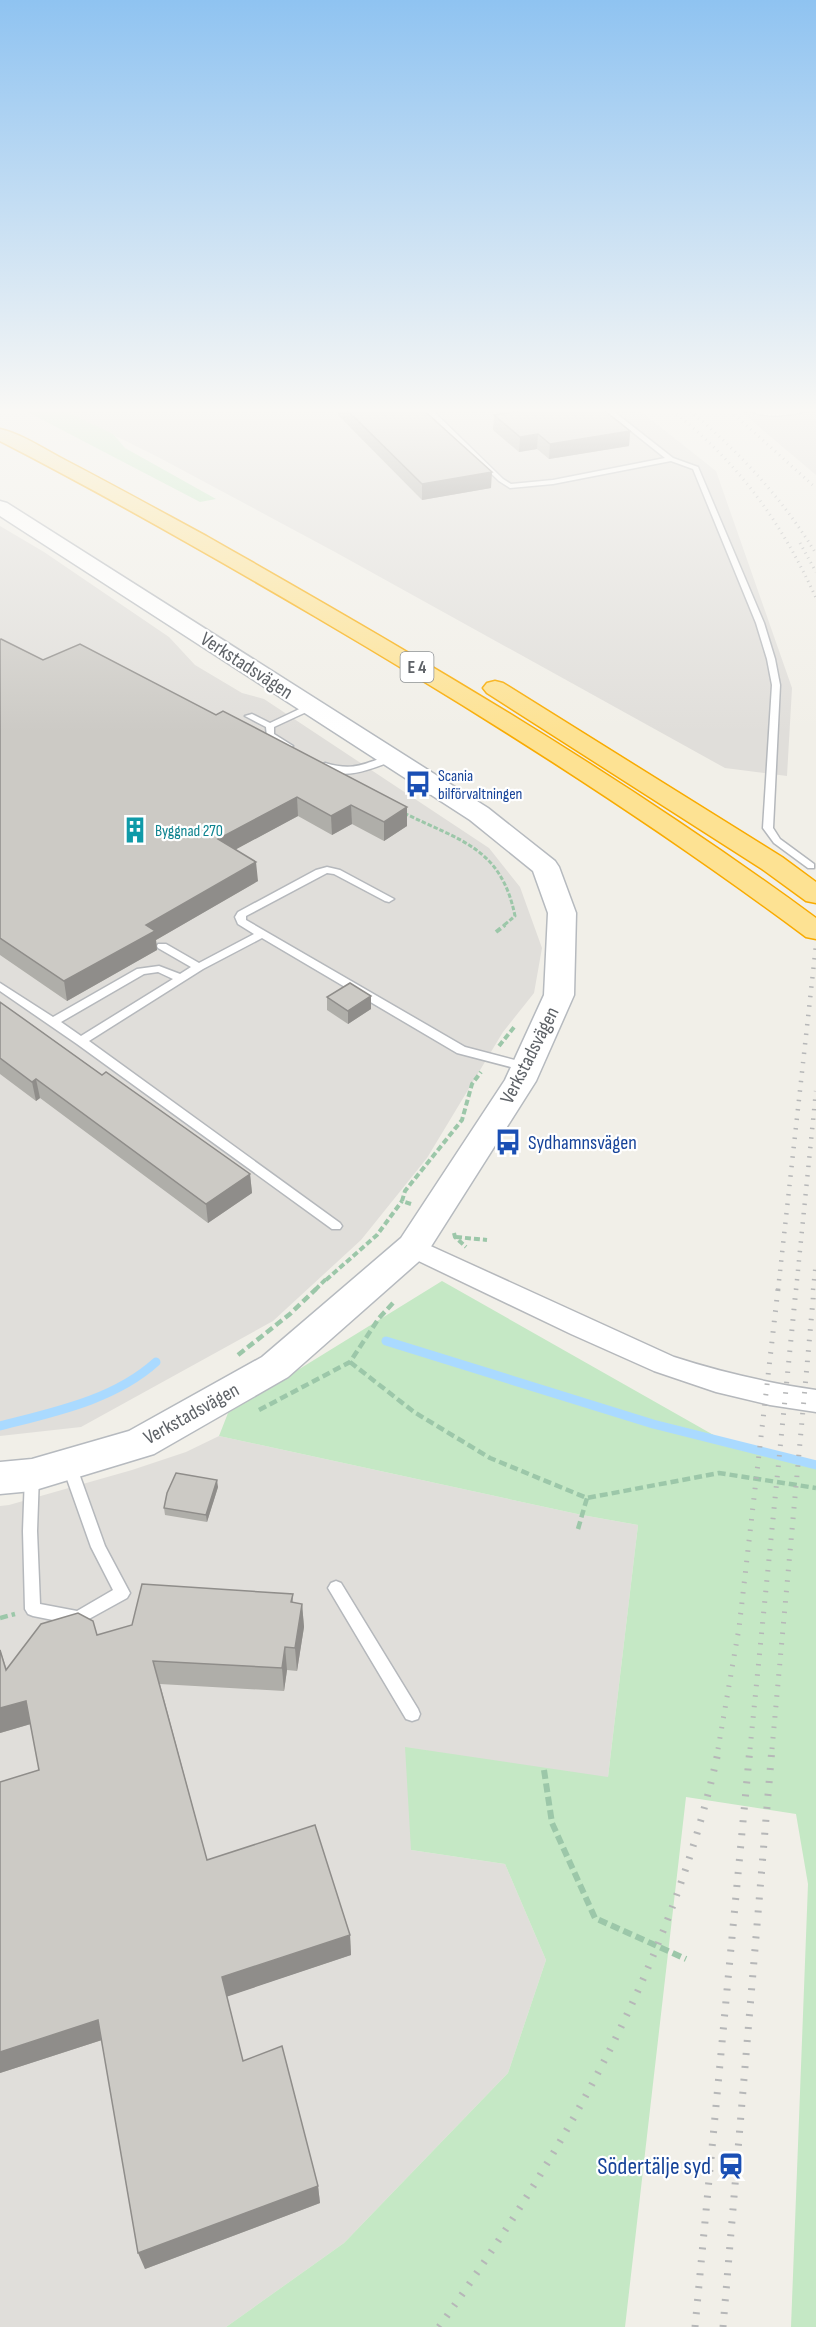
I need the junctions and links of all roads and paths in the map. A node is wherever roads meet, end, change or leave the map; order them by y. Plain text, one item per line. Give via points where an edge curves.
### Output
1 (13, 516) edge
2 (152, 516) edge
3 (192, 516) edge
4 (716, 516) edge
5 (448, 660) dead end
6 (478, 678) dead end
7 (312, 706) junction
8 (249, 716) dead end
9 (270, 726) junction
10 (298, 751) edge
11 (392, 758) junction
12 (316, 761) edge
13 (397, 809) edge
14 (811, 866) dead end
15 (816, 895) edge
16 (388, 898) dead end
17 (816, 931) edge
18 (496, 932) dead end
19 (262, 934) junction
20 (162, 946) dead end
21 (199, 967) junction
22 (181, 978) junction
23 (0, 986) edge
24 (53, 1022) junction
25 (517, 1023) dead end
26 (81, 1041) junction
27 (491, 1058) junction
28 (526, 1067) junction
29 (434, 1214) junction
30 (336, 1226) dead end
31 (488, 1240) dead end
32 (413, 1247) junction
33 (326, 1279) dead end
34 (233, 1359) dead end
35 (350, 1362) dead end
36 (816, 1401) edge
37 (69, 1464) junction
38 (32, 1475) junction
39 (0, 1478) edge
40 (816, 1488) edge
41 (587, 1498) junction
42 (578, 1529) dead end
43 (336, 1588) dead end
44 (412, 1714) dead end
45 (544, 1770) dead end
46 (686, 1959) dead end

1 - 7 main road, Verkstadsvägen
2 - 17 highway, E 4 via 512,724 747,878
3 - 5 highway, E 4
4 - 14 lane via 760,622 776,685 768,828 777,841
6 - 15 highway via 772,863
7 - 9 lane
7 - 11 main road, Verkstadsvägen
8 - 9 lane
9 - 10 lane via 270,735
11 - 12 lane via 357,770 334,772
11 - 28 main road, Verkstadsvägen via 479,814 545,867 562,913 559,995
13 - 18 path via 463,842 492,862 515,916
16 - 19 lane via 337,872 319,872 242,914 242,922
19 - 21 lane
19 - 27 lane via 461,1050
20 - 21 lane
21 - 22 lane
22 - 24 lane via 159,969 141,971
22 - 26 lane
23 - 24 lane
24 - 26 lane
25 - 27 path
26 - 30 lane
27 - 28 lane
27 - 29 path via 472,1084 462,1120 405,1191 402,1201
28 - 29 main road, Verkstadsvägen
29 - 31 path via 450,1220 455,1237
29 - 32 main road, Verkstadsvägen
32 - 36 street via 664,1364 716,1381
32 - 37 main road, Verkstadsvägen via 275,1367 140,1443
33 - 34 path via 290,1314
35 - 41 path via 414,1412 490,1458
37 - 38 main road, Verkstadsvägen
37 - 38 lane via 98,1547 122,1593 78,1618 33,1609
38 - 39 main road, Verkstadsvägen
40 - 41 path via 719,1473
41 - 42 path
43 - 44 lane
45 - 46 path via 552,1823 595,1918

